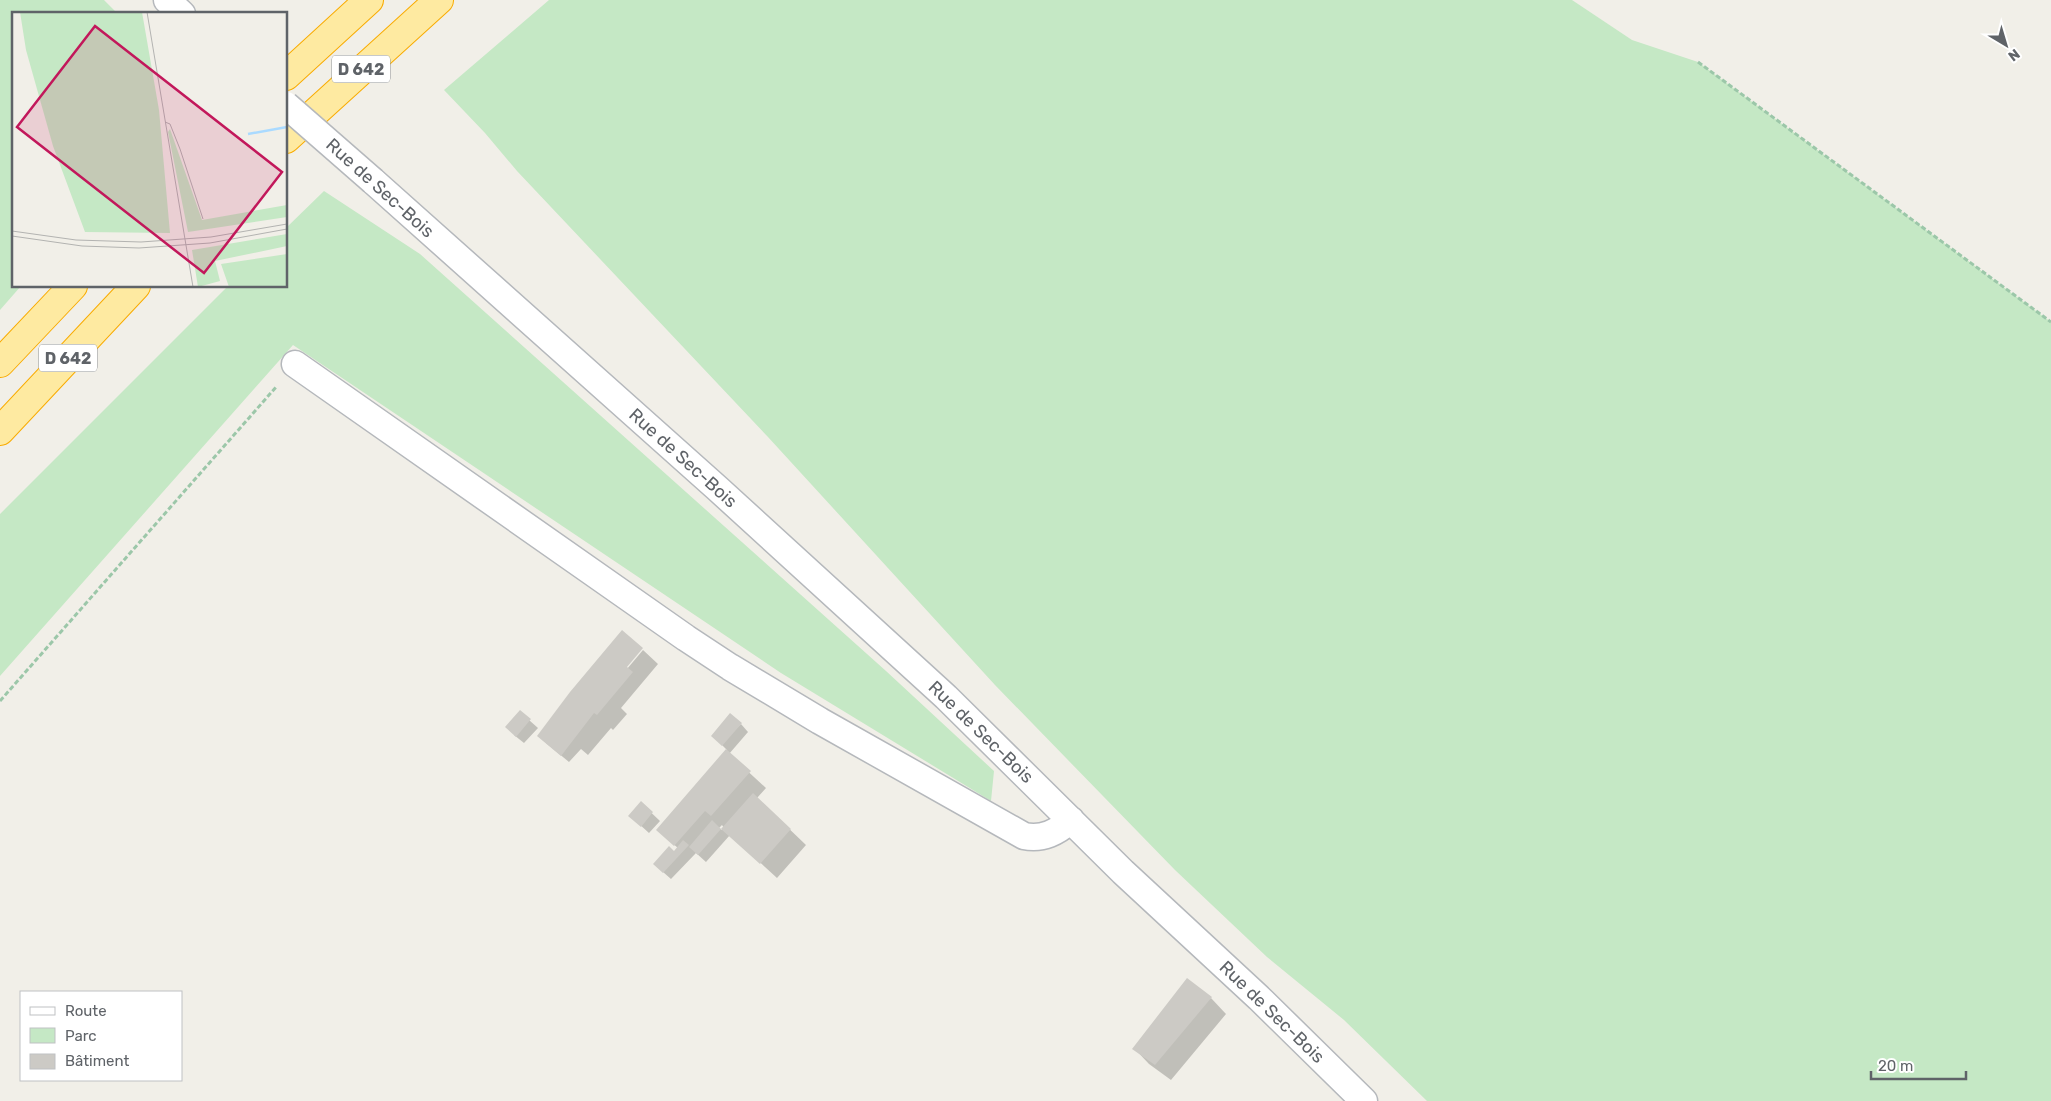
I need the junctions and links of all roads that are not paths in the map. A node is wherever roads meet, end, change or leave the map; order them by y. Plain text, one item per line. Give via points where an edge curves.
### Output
1 (167, 0) edge
2 (369, 0) edge
3 (438, 0) edge
4 (180, 12) edge
5 (288, 74) edge
6 (288, 107) edge
7 (288, 137) edge
8 (71, 288) edge
9 (134, 288) edge
10 (0, 363) edge
11 (295, 364) road end
12 (0, 431) edge
13 (1071, 820) junction
14 (1364, 1101) edge

1 - 4 street
2 - 5 highway, D 642
3 - 7 highway, D 642
6 - 13 street, Rue de Sec-Bois, bridge via 940,690
8 - 10 highway, D 642
9 - 12 highway, D 642
11 - 13 street via 686,638 820,721 1024,836 1034,838 1052,833
13 - 14 street, Rue de Sec-Bois

